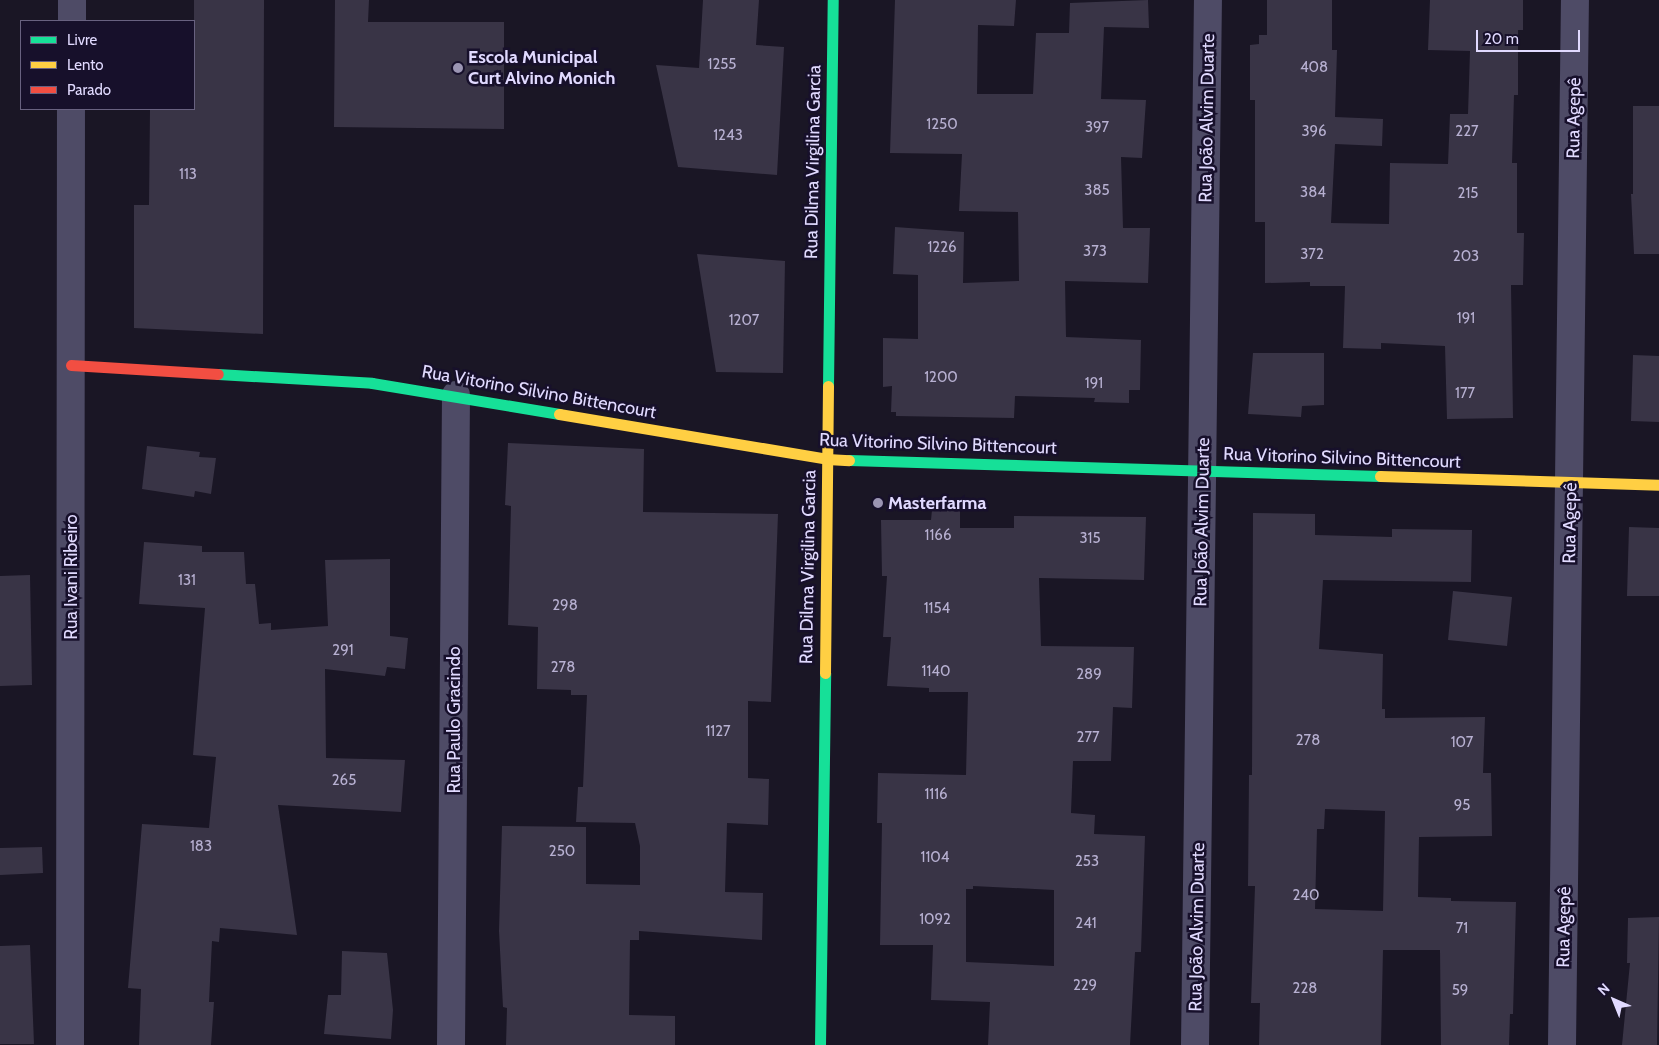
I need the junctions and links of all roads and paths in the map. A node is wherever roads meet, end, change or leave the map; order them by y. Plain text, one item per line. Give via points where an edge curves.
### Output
1 (72, 0) edge
2 (832, 0) edge
3 (1208, 0) edge
4 (1575, 0) edge
5 (72, 20) edge
6 (72, 110) edge
7 (71, 365) junction
8 (456, 396) junction
9 (827, 459) junction
10 (1202, 471) junction
11 (1570, 482) junction
12 (1659, 485) edge
13 (70, 1045) edge
14 (451, 1045) edge
15 (820, 1045) edge
16 (1195, 1045) edge
17 (1562, 1045) edge

1 - 5 street
2 - 9 street, Rua Dilma Virgilina Garcia
3 - 10 street, Rua João Alvim Duarte
4 - 11 street, Rua Agepê
6 - 7 street, Rua Ivani Ribeiro
7 - 8 street, Rua Vitorino Silvino Bittencourt via 293,376 372,383
7 - 13 street, Rua Ivani Ribeiro
8 - 9 street, Rua Vitorino Silvino Bittencourt
8 - 14 street, Rua Paulo Gracindo
9 - 10 street, Rua Vitorino Silvino Bittencourt
9 - 15 street, Rua Dilma Virgilina Garcia
10 - 11 street, Rua Vitorino Silvino Bittencourt
10 - 16 street, Rua João Alvim Duarte
11 - 12 street, Rua Vitorino Silvino Bittencourt
11 - 17 street, Rua Agepê

